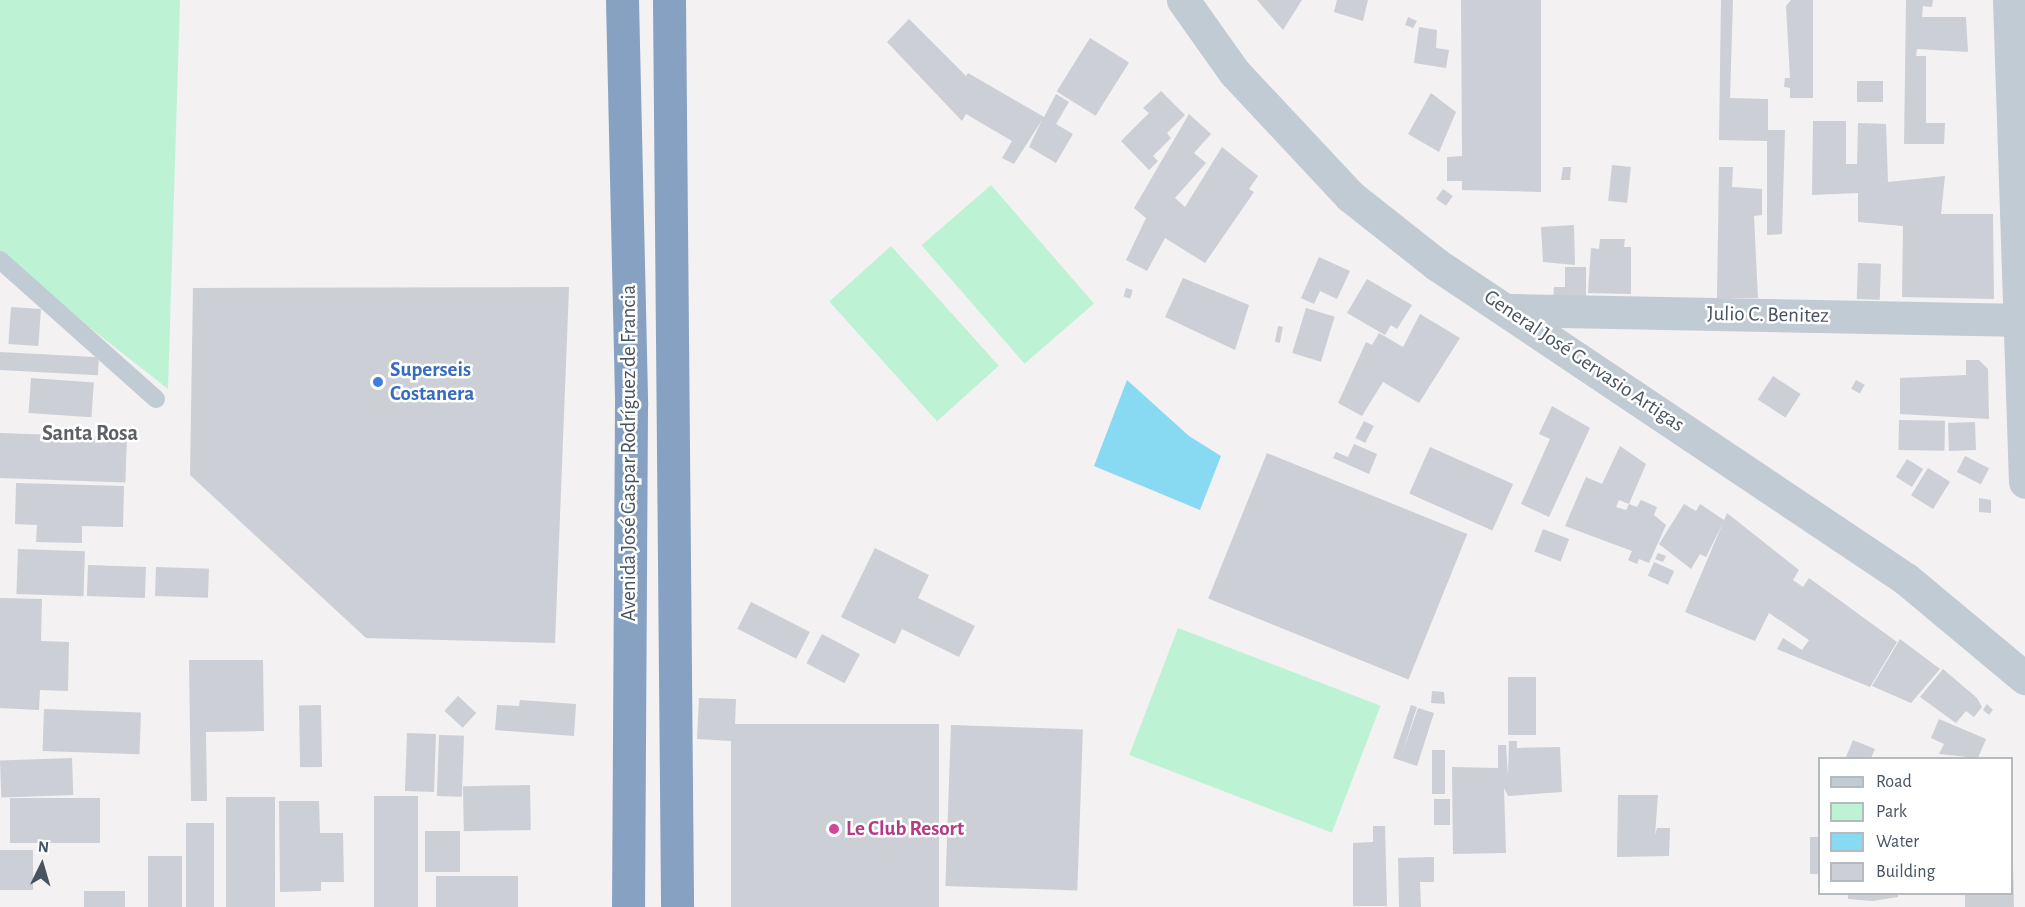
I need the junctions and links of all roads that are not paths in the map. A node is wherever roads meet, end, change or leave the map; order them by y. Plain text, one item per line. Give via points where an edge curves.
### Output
1 (622, 0) edge
2 (669, 0) edge
3 (1183, 0) edge
4 (2009, 0) edge
5 (0, 260) edge
6 (1511, 310) junction
7 (2022, 320) edge
8 (156, 399) dead end
9 (2025, 482) edge
10 (2025, 678) edge
11 (628, 907) edge
12 (677, 907) edge

1 - 11 highway, Avenida José Gaspar Rodríguez de Francia via 631,405
2 - 12 highway, Avenida José Gaspar Rodríguez de Francia
3 - 6 street, General José Gervasio Artigas via 1234,72 1350,196 1436,264
4 - 7 street
5 - 8 lane
6 - 7 street, Julio C. Benitez
6 - 10 street, General José Gervasio Artigas via 1906,579
7 - 9 street

